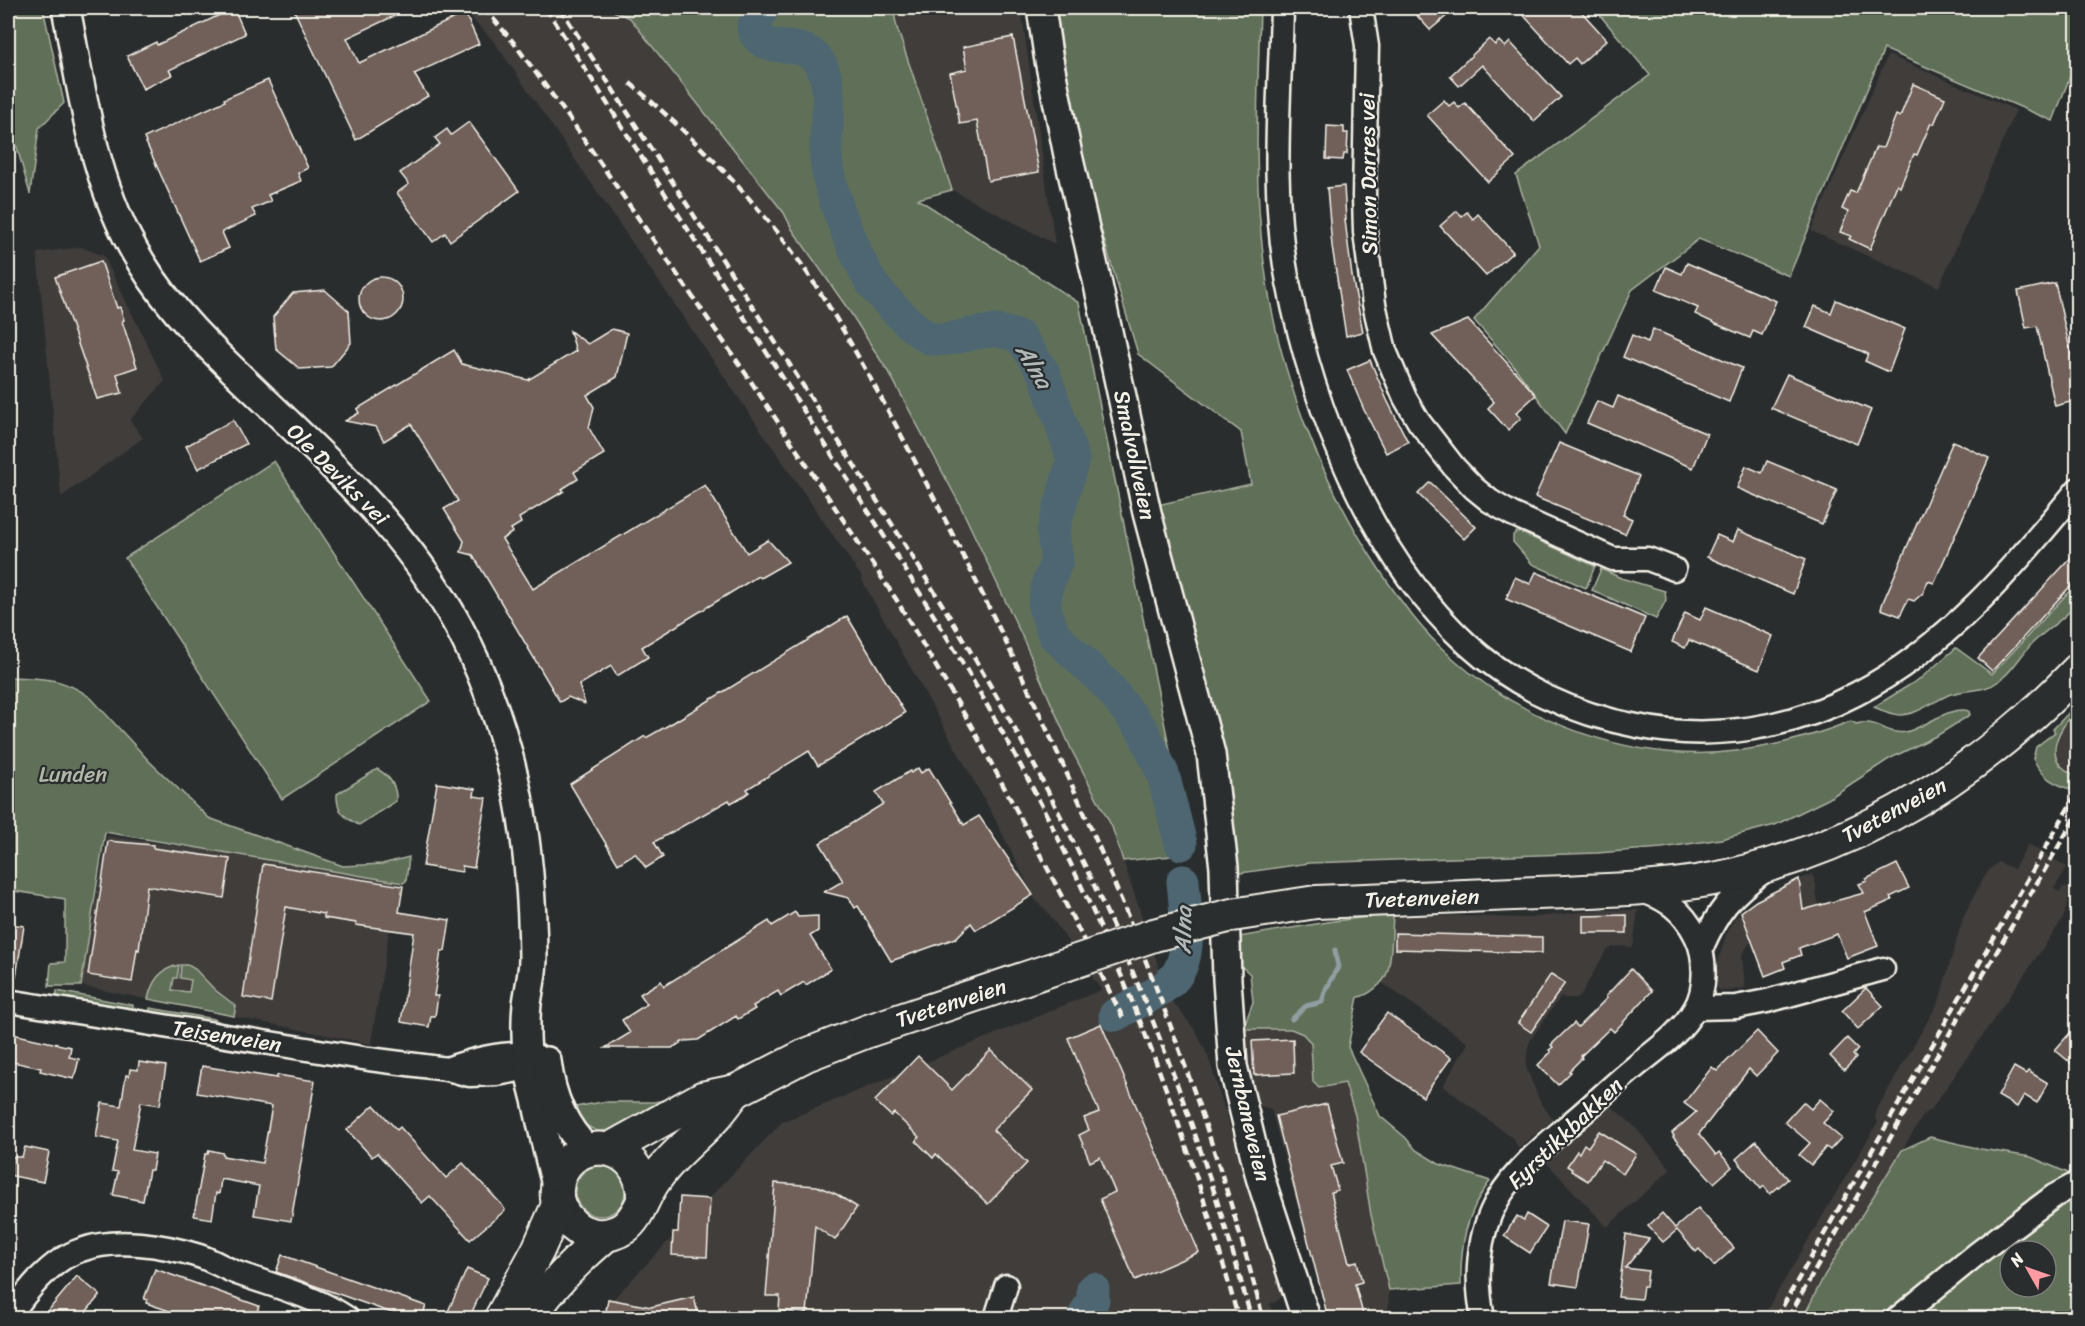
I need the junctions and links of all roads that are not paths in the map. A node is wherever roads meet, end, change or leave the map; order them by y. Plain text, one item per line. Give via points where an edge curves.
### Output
1 (66, 8) edge
2 (1041, 8) edge
3 (1282, 8) edge
4 (1361, 8) edge
5 (2078, 489) edge
6 (1674, 569) dead end
7 (2078, 670) edge
8 (1774, 864) junction
9 (1633, 889) junction
10 (1226, 903) joint
11 (1702, 947) junction
12 (1883, 969) dead end
13 (8, 1001) edge
14 (1696, 1008) junction
15 (534, 1060) junction
16 (736, 1091) junction
17 (599, 1150) junction
18 (2078, 1183) edge
19 (557, 1197) junction
20 (643, 1200) junction
21 (606, 1235) junction
22 (1006, 1286) dead end
23 (8, 1318) edge
24 (347, 1318) edge
25 (501, 1318) edge
26 (530, 1318) edge
27 (996, 1318) edge
28 (1306, 1318) edge
29 (1483, 1318) edge
30 (1898, 1318) edge

1 - 15 street, Ole Deviks vei via 104,187 141,262 188,324 352,484 395,532 444,601 465,639 500,720 518,787 531,890 533,975 526,1017
2 - 10 street, Smalvollveien via 1068,155 1147,513 1211,754
3 - 5 street via 1276,148 1282,239 1287,281 1327,420 1340,457 1380,532 1424,597 1468,644 1518,681 1557,702 1656,730 1718,732 1781,723 1808,714 1886,677 1941,635 1980,600
4 - 6 street, Simon Darres vei via 1367,45 1364,196 1369,269 1385,351 1405,398 1454,468 1491,501 1613,559 1648,559
7 - 8 main road, Tvetenveien via 2025,723 1944,784 1882,820
8 - 9 main road, Tvetenveien via 1695,882
8 - 11 street, Fyrstikkbakken via 1727,902
9 - 11 street, Fyrstikkbakken via 1656,894 1682,914
9 - 16 main road, Tvetenveien, bridge via 1316,902 1232,915 1154,935 868,1031 806,1055
10 - 28 street, Jernbaneveien via 1233,1066 1260,1177
11 - 14 street, Fyrstikkbakken via 1703,976
12 - 14 street via 1767,1001
13 - 15 street, Teisenveien via 469,1075
14 - 29 street, Fyrstikkbakken via 1667,1041 1546,1145 1498,1198 1483,1238 1478,1294
15 - 17 street, Ole Deviks vei via 549,1075 560,1111 578,1140
15 - 19 street, Ole Deviks vei via 543,1140
16 - 17 main road, Tvetenveien via 702,1098
16 - 20 main road, Tvetenveien via 658,1174
17 - 19 main road, Tvetenveien via 576,1155 566,1164
17 - 20 main road via 628,1159 640,1174
18 - 30 street via 2054,1196 1978,1253
19 - 21 main road via 565,1218 577,1229
19 - 25 main road, Tvetenveien via 538,1250
20 - 21 main road, Tvetenveien via 634,1219
21 - 26 main road, Tvetenveien via 560,1278
22 - 27 street
23 - 24 street via 58,1263 80,1250 125,1243 199,1256 312,1299

